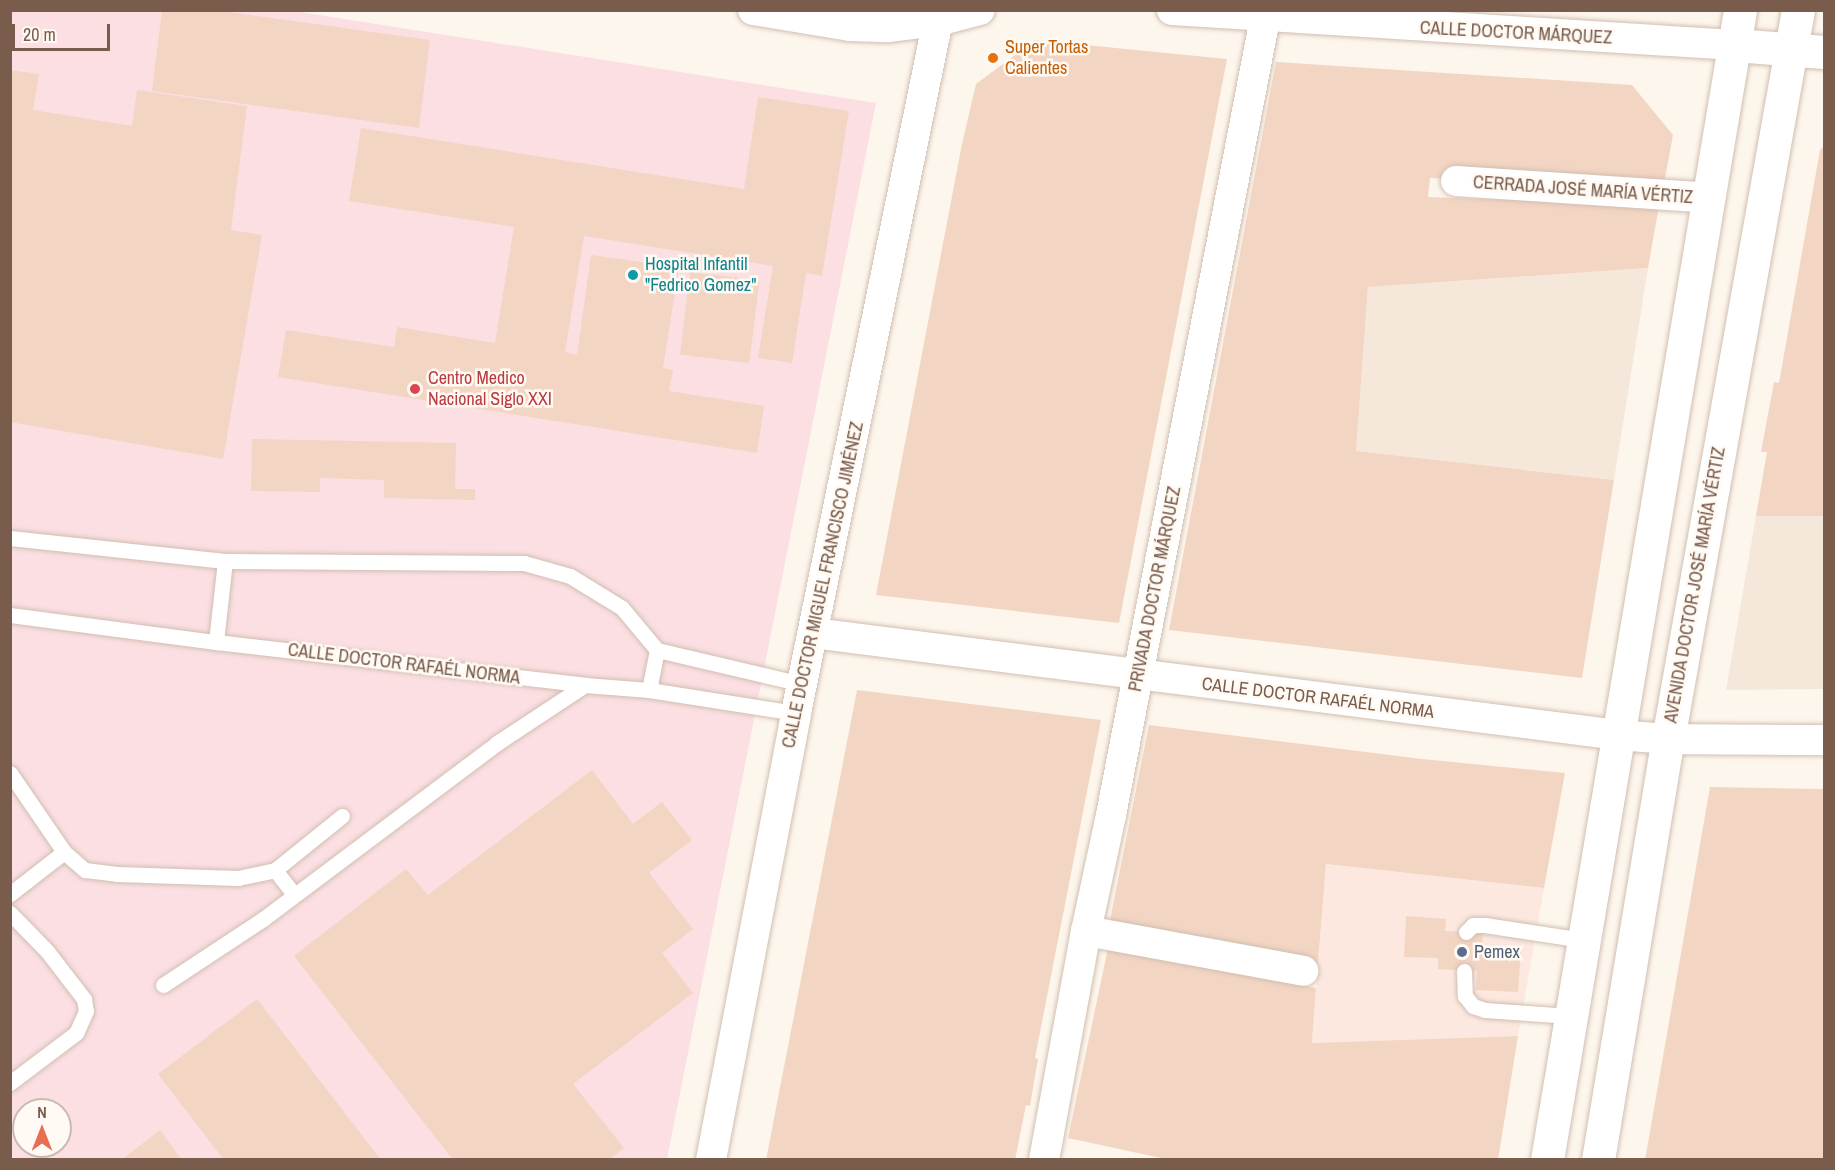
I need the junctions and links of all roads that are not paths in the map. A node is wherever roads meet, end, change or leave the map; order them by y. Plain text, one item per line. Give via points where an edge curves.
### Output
1 (753, 10) edge
2 (980, 10) edge
3 (1172, 10) edge
4 (1740, 10) edge
5 (1798, 10) edge
6 (939, 16) edge
7 (1265, 18) junction
8 (1393, 18) edge
9 (1735, 45) junction
10 (1791, 51) junction
11 (1824, 52) edge
12 (1456, 182) dead end
13 (1709, 198) junction
14 (10, 538) edge
15 (225, 561) junction
16 (10, 615) edge
17 (813, 633) junction
18 (216, 642) junction
19 (657, 650) junction
20 (1138, 675) junction
21 (802, 684) junction
22 (585, 685) junction
23 (650, 690) junction
24 (796, 713) junction
25 (1618, 735) junction
26 (1668, 739) junction
27 (1824, 740) edge
28 (10, 773) edge
29 (342, 816) dead end
30 (64, 852) junction
31 (275, 870) junction
32 (10, 894) edge
33 (294, 894) junction
34 (10, 913) edge
35 (1086, 931) junction
36 (1466, 932) dead end
37 (1583, 940) junction
38 (1302, 971) dead end
39 (1464, 971) dead end
40 (163, 985) dead end
41 (1570, 1016) junction
42 (10, 1083) edge
43 (1045, 1159) edge
44 (711, 1160) edge
45 (1547, 1160) edge
46 (1598, 1160) edge

1 - 6 street via 850,26 888,27
2 - 6 street
3 - 7 street, CALLE DOCTOR MÁRQUEZ
4 - 9 main road
5 - 10 main road, AVENIDA DOCTOR JOSÉ MARÍA VÉRTIZ
6 - 17 street, CALLE DOCTOR MIGUEL FRANCISCO JIMÉNEZ
7 - 8 street, CALLE DOCTOR MÁRQUEZ
7 - 20 street, PRIVADA DOCTOR MÁRQUEZ
8 - 9 street, CALLE DOCTOR MÁRQUEZ
9 - 10 main road, CALLE DOCTOR MÁRQUEZ
9 - 13 main road
10 - 11 main road, CALLE DOCTOR MÁRQUEZ
10 - 26 main road, AVENIDA DOCTOR JOSÉ MARÍA VÉRTIZ
12 - 13 street, CERRADA JOSÉ MARÍA VÉRTIZ
13 - 25 main road
14 - 15 lane
15 - 18 lane
15 - 19 lane via 524,562 570,576 622,608
16 - 18 lane, CALLE DOCTOR RAFAÉL NORMA
17 - 20 street, CALLE DOCTOR RAFAÉL NORMA
17 - 21 street, CALLE DOCTOR MIGUEL FRANCISCO JIMÉNEZ
18 - 22 lane, CALLE DOCTOR RAFAÉL NORMA
19 - 21 lane
19 - 23 lane
20 - 25 street, CALLE DOCTOR RAFAÉL NORMA
20 - 35 street, PRIVADA DOCTOR MÁRQUEZ
21 - 24 street, CALLE DOCTOR MIGUEL FRANCISCO JIMÉNEZ
22 - 23 lane, CALLE DOCTOR RAFAÉL NORMA
22 - 33 lane via 497,743
23 - 24 lane, CALLE DOCTOR RAFAÉL NORMA
24 - 44 street, CALLE DOCTOR MIGUEL FRANCISCO JIMÉNEZ
25 - 26 street, CALLE DOCTOR RAFAÉL NORMA
25 - 37 main road
26 - 27 street, CALLE DOCTOR RAFAÉL NORMA
26 - 46 main road, AVENIDA DOCTOR JOSÉ MARÍA VÉRTIZ
28 - 30 lane
29 - 31 lane
30 - 31 lane via 85,870 117,874 238,878
30 - 32 lane
31 - 33 lane
33 - 40 lane
34 - 42 lane via 47,951 84,999 86,1011 76,1033
35 - 38 street
35 - 43 street, PRIVADA DOCTOR MÁRQUEZ
36 - 37 lane via 1473,925 1485,925
37 - 41 main road
39 - 41 lane via 1465,996 1473,1006
41 - 45 main road

